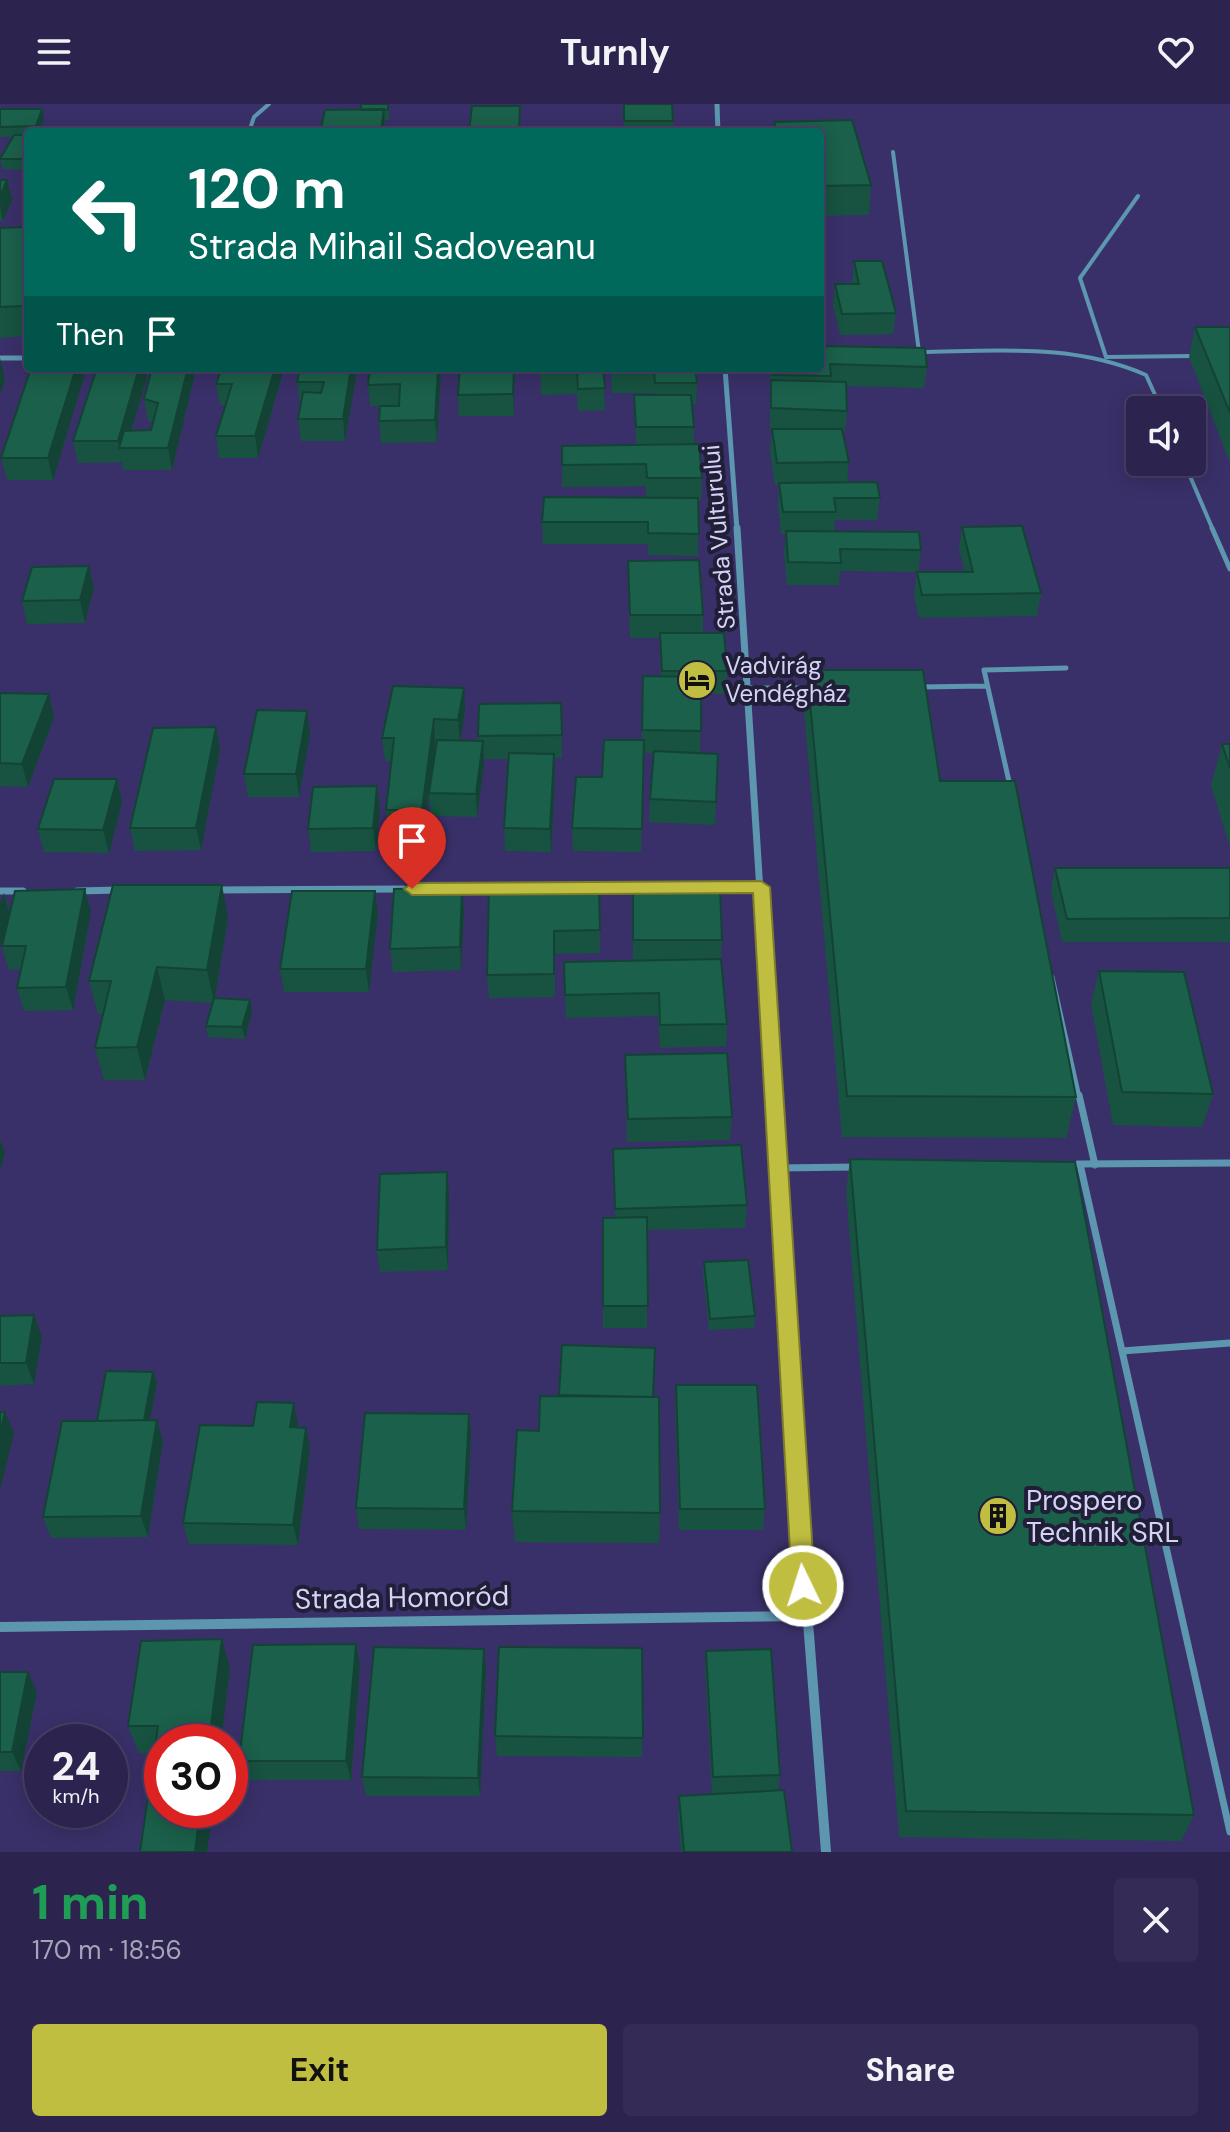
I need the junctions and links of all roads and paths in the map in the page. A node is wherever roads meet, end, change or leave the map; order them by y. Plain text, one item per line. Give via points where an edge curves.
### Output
1 (269, 104) edge
2 (717, 104) edge
3 (250, 128) edge
4 (718, 128) edge
5 (893, 152) dead end
6 (1138, 196) dead end
7 (905, 352) edge
8 (919, 352) junction
9 (1199, 356) edge
10 (1106, 357) junction
11 (0, 358) edge
12 (24, 358) edge
13 (725, 372) edge
14 (1156, 396) edge
15 (1190, 476) edge
16 (1230, 569) edge
17 (1066, 668) dead end
18 (987, 686) junction
19 (828, 687) edge
20 (908, 687) edge
21 (751, 688) junction
22 (1011, 794) edge
23 (761, 887) junction
24 (412, 889) edge
25 (444, 889) edge
26 (127, 890) edge
27 (206, 890) edge
28 (0, 891) edge
29 (32, 891) edge
30 (63, 891) edge
31 (1050, 964) edge
32 (1230, 1163) edge
33 (1080, 1164) junction
34 (1068, 1165) edge
35 (1095, 1165) junction
36 (870, 1167) edge
37 (777, 1168) junction
38 (1230, 1343) edge
39 (1122, 1351) junction
40 (805, 1616) junction
41 (0, 1627) edge
42 (1230, 1832) edge
43 (826, 1852) edge

1 - 3 lane
2 - 4 street
5 - 8 lane
6 - 10 lane via 1080,278
7 - 8 lane
8 - 10 lane
9 - 10 lane
10 - 14 lane via 1146,375
11 - 12 street
13 - 21 street, Strada Vulturului
15 - 16 lane
17 - 18 lane via 984,670
18 - 20 lane
18 - 22 lane
19 - 21 lane
21 - 23 street, Strada Vulturului
23 - 25 street
23 - 37 street, Strada Vulturului
24 - 27 street
26 - 30 street
28 - 29 street
31 - 35 lane
32 - 35 lane
33 - 34 lane
33 - 35 lane
33 - 39 lane
36 - 37 lane
37 - 40 street, Strada Vulturului
38 - 39 lane
39 - 42 lane
40 - 41 street, Strada Homoród
40 - 43 street, Strada Vulturului

